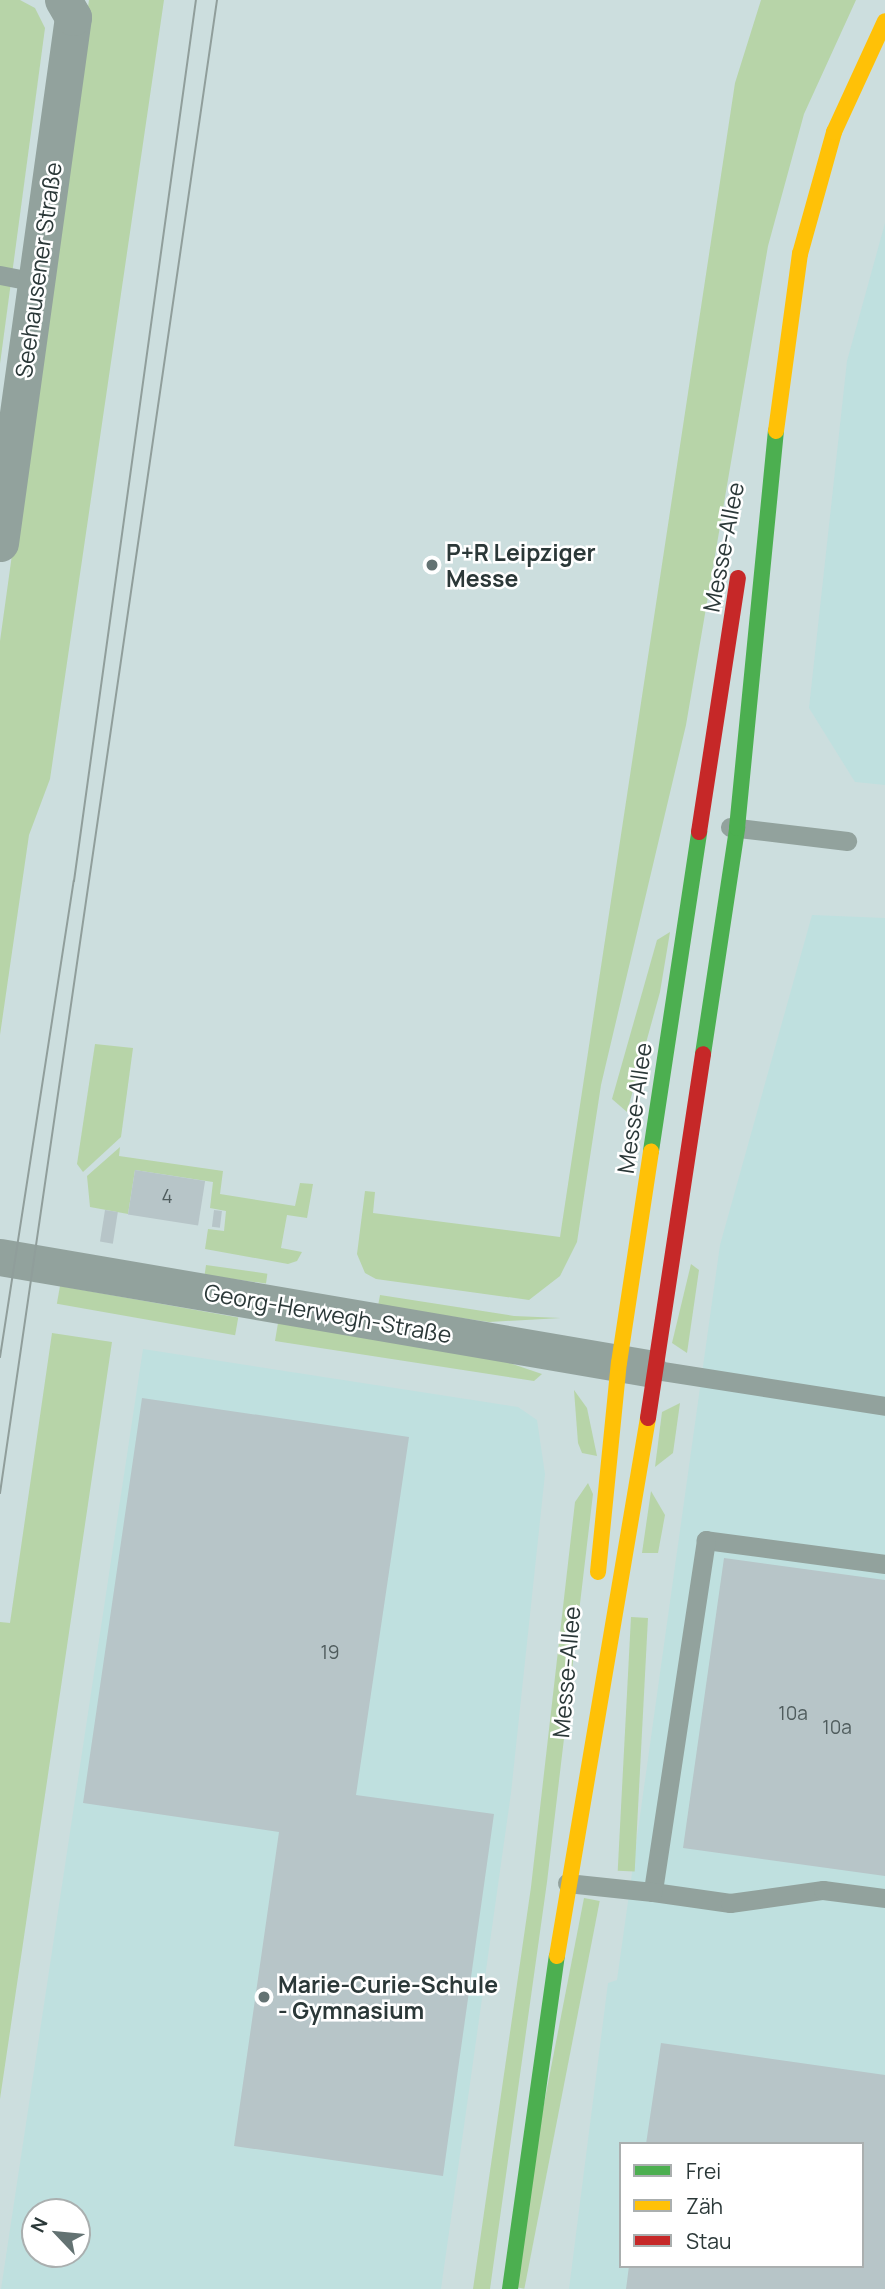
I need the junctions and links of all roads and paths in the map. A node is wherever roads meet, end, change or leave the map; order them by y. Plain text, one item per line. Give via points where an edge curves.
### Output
1 (63, 0) edge
2 (885, 22) edge
3 (0, 275) edge
4 (37, 282) junction
5 (779, 399) junction
6 (748, 526) dead end
7 (0, 543) edge
8 (740, 564) dead end
9 (699, 824) junction
10 (737, 828) junction
11 (847, 841) dead end
12 (0, 1257) edge
13 (619, 1363) junction
14 (656, 1370) junction
15 (885, 1406) edge
16 (885, 1564) edge
17 (596, 1597) dead end
18 (592, 1638) dead end
19 (575, 1830) junction
20 (567, 1882) junction
21 (653, 1892) junction
22 (885, 1898) edge
23 (510, 2289) edge

1 - 4 street, Seehausener Straße via 73,17
2 - 5 main road, Messe-Allee via 834,132 800,254
3 - 4 lane
4 - 7 street, Seehausener Straße
5 - 6 main road, Messe-Allee
5 - 10 main road, Messe-Allee
8 - 9 main road, Messe-Allee
9 - 10 lane
9 - 13 main road, Messe-Allee
10 - 11 lane
10 - 14 main road, Messe-Allee
12 - 13 street, Georg-Herwegh-Straße
13 - 14 street, Georg-Herwegh-Straße
13 - 17 main road, Messe-Allee
14 - 15 lane
14 - 19 main road, Messe-Allee
16 - 21 lane via 706,1540
18 - 19 main road, Messe-Allee
19 - 20 main road, Messe-Allee
20 - 21 lane
20 - 23 main road, Messe-Allee
21 - 22 lane via 730,1903 823,1890

